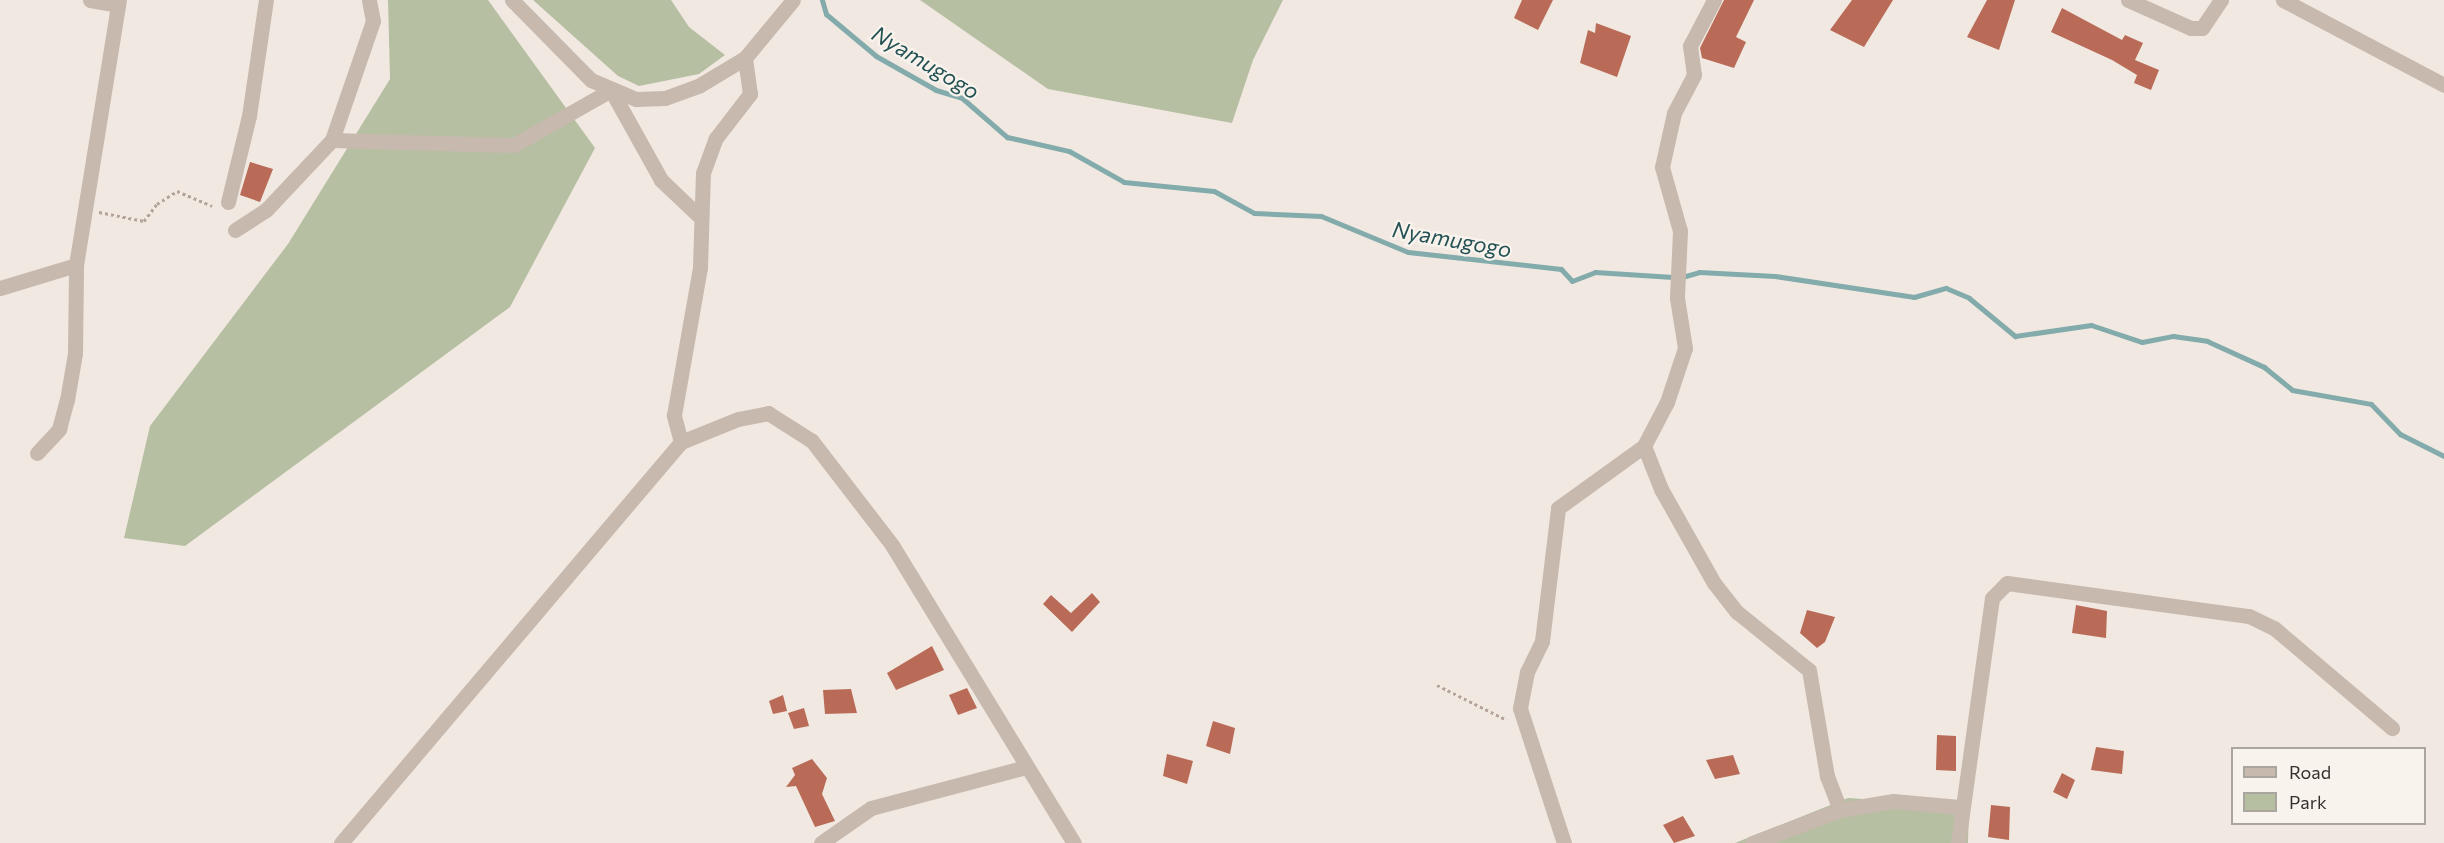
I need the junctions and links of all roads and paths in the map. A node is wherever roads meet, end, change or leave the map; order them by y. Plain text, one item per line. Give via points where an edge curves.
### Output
1 (90, 0) edge
2 (266, 0) edge
3 (369, 0) edge
4 (512, 0) edge
5 (793, 0) edge
6 (1714, 0) edge
7 (2128, 0) edge
8 (2221, 0) edge
9 (2283, 0) edge
10 (118, 3) edge
11 (745, 57) junction
12 (2444, 85) edge
13 (611, 90) junction
14 (332, 140) junction
15 (228, 202) joint
16 (87, 208) junction
17 (700, 217) junction
18 (235, 230) dead end
19 (76, 265) junction
20 (0, 288) edge
21 (681, 442) junction
22 (1644, 446) junction
23 (37, 453) dead end
24 (1437, 684) dead end
25 (1522, 727) junction
26 (2392, 728) dead end
27 (1026, 767) junction
28 (1960, 807) junction
29 (1840, 810) junction
30 (341, 843) edge
31 (821, 843) edge
32 (1074, 843) edge
33 (1564, 843) edge
34 (1752, 843) edge
35 (1958, 843) edge

1 - 10 street
2 - 15 street via 249,117
3 - 14 street via 373,21
4 - 13 street via 564,58
5 - 11 street
6 - 22 street via 1690,46 1694,75 1674,112 1662,167 1680,231 1677,298 1685,348 1667,402
7 - 8 street via 2191,28 2202,28
9 - 12 street
10 - 16 street
11 - 13 street via 700,85 665,98 636,99
11 - 17 street via 750,94 707,155
13 - 14 street via 514,145
13 - 17 street via 662,180
14 - 18 street via 266,210
15 - 16 path via 218,208 177,191 137,223
16 - 19 street
17 - 21 street via 700,267 674,415
19 - 20 street
19 - 23 street via 75,353 67,400 59,429
21 - 27 street via 754,414 768,413 799,429 892,545
21 - 30 street
22 - 25 street via 1558,508 1542,640 1522,689
22 - 29 street via 1661,489 1714,584 1737,612 1809,670 1827,776
24 - 25 path
25 - 33 street
26 - 28 street via 2274,628 2249,616 2007,583 1992,598
27 - 31 street via 871,808
27 - 32 street
28 - 29 street via 1893,801
28 - 35 street
29 - 34 street

